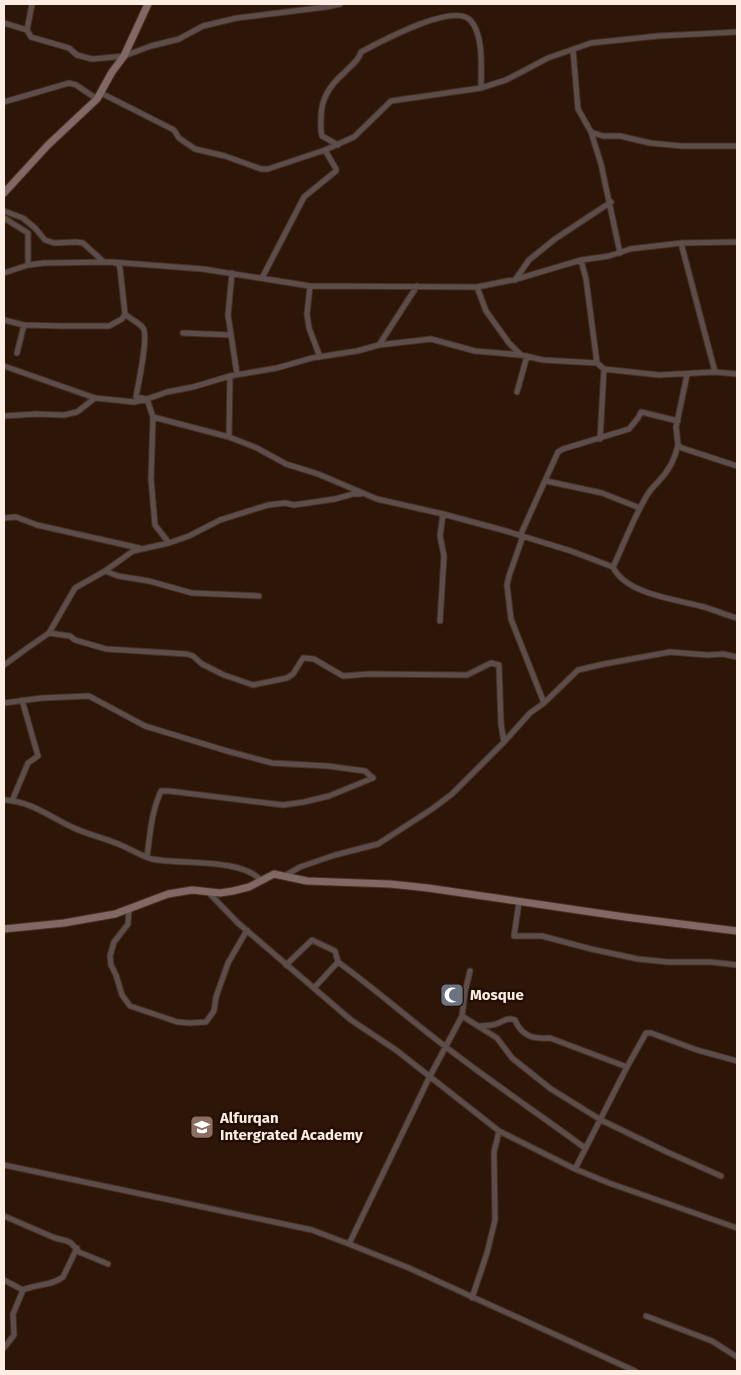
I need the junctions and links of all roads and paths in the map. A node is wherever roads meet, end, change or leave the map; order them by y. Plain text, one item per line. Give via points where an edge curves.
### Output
1 (32, 4) edge
2 (148, 4) edge
3 (340, 4) edge
4 (4, 23) edge
5 (27, 30) junction
6 (737, 32) edge
7 (573, 50) junction
8 (124, 56) junction
9 (481, 88) junction
10 (99, 96) junction
11 (4, 102) edge
12 (591, 132) junction
13 (338, 145) junction
14 (737, 146) edge
15 (325, 150) junction
16 (4, 193) edge
17 (610, 202) junction
18 (4, 211) edge
19 (4, 218) edge
20 (737, 242) edge
21 (681, 243) junction
22 (620, 253) junction
23 (581, 260) junction
24 (104, 262) junction
25 (111, 262) junction
26 (28, 265) junction
27 (4, 273) edge
28 (232, 273) junction
29 (262, 278) junction
30 (515, 280) junction
31 (310, 286) junction
32 (417, 286) junction
33 (478, 287) junction
34 (125, 314) junction
35 (4, 320) edge
36 (24, 325) junction
37 (183, 334) dead end
38 (230, 334) junction
39 (379, 345) junction
40 (17, 353) dead end
41 (521, 355) junction
42 (527, 356) junction
43 (320, 357) junction
44 (597, 363) junction
45 (4, 366) edge
46 (604, 368) junction
47 (716, 372) junction
48 (237, 374) junction
49 (737, 374) edge
50 (687, 375) junction
51 (230, 376) junction
52 (517, 392) dead end
53 (94, 398) junction
54 (147, 400) junction
55 (4, 416) edge
56 (153, 417) junction
57 (678, 421) junction
58 (229, 437) junction
59 (600, 438) junction
60 (678, 445) junction
61 (737, 466) edge
62 (546, 481) junction
63 (364, 494) junction
64 (640, 508) junction
65 (443, 514) junction
66 (4, 518) edge
67 (522, 536) junction
68 (169, 543) junction
69 (142, 549) junction
70 (613, 567) junction
71 (104, 571) junction
72 (260, 596) dead end
73 (737, 618) edge
74 (440, 621) dead end
75 (49, 634) junction
76 (737, 656) edge
77 (4, 665) edge
78 (22, 700) junction
79 (4, 703) edge
80 (544, 703) junction
81 (504, 742) junction
82 (4, 800) edge
83 (12, 800) junction
84 (146, 857) junction
85 (286, 875) junction
86 (262, 881) junction
87 (207, 892) junction
88 (519, 902) junction
89 (129, 909) junction
90 (4, 929) edge
91 (247, 930) junction
92 (737, 931) edge
93 (338, 962) junction
94 (286, 965) junction
95 (737, 965) edge
96 (470, 971) dead end
97 (314, 988) junction
98 (462, 1016) junction
99 (480, 1026) junction
100 (446, 1048) junction
101 (737, 1061) edge
102 (627, 1067) junction
103 (429, 1078) junction
104 (601, 1120) junction
105 (499, 1131) junction
106 (585, 1148) junction
107 (4, 1165) edge
108 (574, 1169) junction
109 (720, 1176) dead end
110 (4, 1216) edge
111 (737, 1228) edge
112 (349, 1244) junction
113 (76, 1248) junction
114 (108, 1264) dead end
115 (4, 1280) edge
116 (23, 1290) junction
117 (472, 1298) junction
118 (646, 1316) dead end
119 (4, 1348) edge
120 (737, 1357) edge
121 (635, 1371) edge

1 - 5 street
2 - 8 street
3 - 8 street via 237,18 203,26 179,39
4 - 5 street
5 - 8 street via 32,37 69,48 77,56 92,59
6 - 7 street via 609,41
7 - 9 street
7 - 12 street via 578,109
8 - 10 street
9 - 13 street via 391,101 354,137
9 - 13 street via 481,50 476,28 464,16 446,16 390,36 362,52 358,61 331,86 324,101 320,130 322,136
10 - 11 street via 69,83
10 - 15 street via 174,130 179,138 195,149 260,169
10 - 16 street
12 - 14 street via 650,143
12 - 17 street
13 - 15 street
15 - 29 street via 336,171 304,196
17 - 22 street
17 - 30 street via 529,260
18 - 24 street via 23,218 45,240 83,244
19 - 26 street via 28,233
20 - 21 street
21 - 22 street
21 - 47 street
22 - 23 street
23 - 30 street
23 - 44 street
24 - 25 street
24 - 26 street
25 - 28 street
25 - 34 street via 118,263 120,268
26 - 27 street
28 - 29 street
28 - 38 street via 228,315
29 - 31 street
30 - 33 street
31 - 32 street
31 - 43 street via 309,328
32 - 33 street
32 - 39 street
33 - 41 street via 486,311
34 - 36 street via 109,326
34 - 54 street via 145,332 136,397
35 - 36 street
36 - 40 street
37 - 38 street
38 - 48 street
39 - 41 street via 431,339 475,351
39 - 43 street
41 - 42 street
42 - 44 street
42 - 52 street
43 - 48 street
44 - 46 street
45 - 53 street
46 - 50 street
46 - 59 street
47 - 49 street
47 - 50 street
48 - 51 street
50 - 57 street
51 - 54 street
51 - 58 street
53 - 54 street
53 - 55 street via 76,412 64,415
54 - 56 street
56 - 58 street
56 - 68 street via 151,457 155,525
57 - 59 street via 642,412 629,429
57 - 60 street
58 - 63 street via 286,464
59 - 62 street via 558,452
60 - 61 street
60 - 64 street via 670,467 652,487
62 - 64 street via 602,493
62 - 67 street
63 - 65 street via 401,506
63 - 68 street via 294,505 268,505 220,520
64 - 70 street
65 - 67 street
65 - 74 street
66 - 69 street via 16,517 37,525
67 - 70 street
67 - 80 street via 509,576 511,619
68 - 69 street
69 - 71 street via 126,554
70 - 73 street via 616,574 648,593
71 - 72 street via 192,593
71 - 75 street via 75,588
75 - 77 street
75 - 81 street via 70,636 106,650 187,654 224,675 253,685 287,678 303,658 314,659 343,676 466,675 491,662 499,665
76 - 80 street via 670,652 578,670
78 - 79 street
78 - 83 street via 38,756 28,763
78 - 84 street via 89,696 145,726 227,751 272,763 365,771 373,778 329,796 283,805 160,792 151,819
80 - 81 street via 530,713
81 - 85 street via 452,794 378,844 334,855
82 - 83 street
83 - 84 street
84 - 86 street via 248,871
85 - 86 street via 274,874
85 - 88 street via 308,881 428,888
86 - 87 street via 233,891
87 - 89 street via 192,890 168,894
87 - 91 street
88 - 92 street
88 - 95 street via 514,936 542,936 638,959
89 - 90 street via 82,920
89 - 91 street via 128,924 114,942 110,956 122,995 130,1006 177,1022 206,1022 214,1011 228,963
91 - 94 street
93 - 94 street via 335,951 312,940
93 - 97 street
93 - 100 street
94 - 97 street
96 - 98 street
97 - 103 street
98 - 99 street
98 - 100 street
99 - 102 street via 511,1018 525,1034 550,1038
99 - 104 street via 497,1038 512,1058 551,1089
100 - 103 street
100 - 106 street
101 - 102 street via 649,1033 644,1035
102 - 104 street
103 - 105 street
103 - 112 street
104 - 106 street
104 - 109 street
105 - 108 street
105 - 117 street via 494,1152 495,1220
106 - 108 street
107 - 112 street via 312,1230
108 - 111 street
110 - 113 street via 67,1241
112 - 117 street
113 - 114 street
113 - 116 street via 60,1280
115 - 116 street
116 - 119 street via 13,1314 14,1335
117 - 121 street
118 - 120 street via 712,1341

